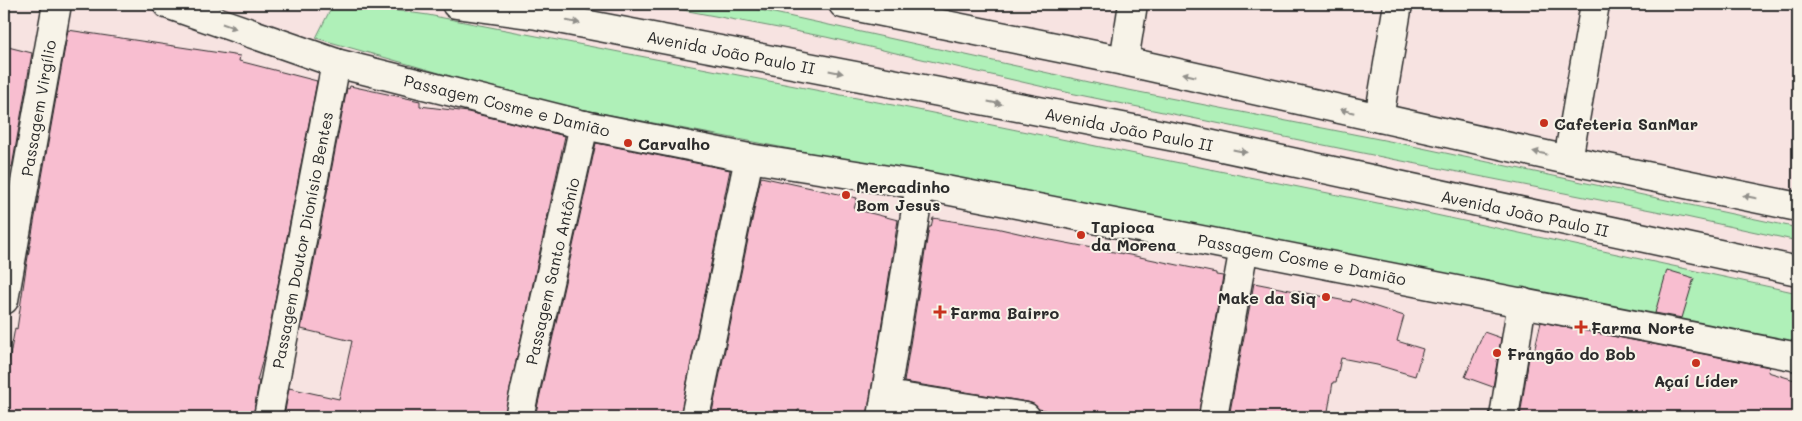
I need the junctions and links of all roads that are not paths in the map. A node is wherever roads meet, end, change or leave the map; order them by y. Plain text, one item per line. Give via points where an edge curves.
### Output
1 (57, 4) edge
2 (167, 4) edge
3 (456, 4) edge
4 (843, 4) edge
5 (1133, 4) edge
6 (1398, 4) edge
7 (1596, 4) edge
8 (1124, 61) junction
9 (336, 63) junction
10 (1379, 118) junction
11 (584, 125) junction
12 (749, 158) junction
13 (1568, 160) junction
14 (920, 185) junction
15 (1798, 207) edge
16 (1244, 248) junction
17 (1798, 271) edge
18 (4, 300) edge
19 (1522, 302) junction
20 (1798, 357) edge
21 (884, 406) edge
22 (268, 417) edge
23 (519, 417) edge
24 (695, 417) edge
25 (1026, 417) edge
26 (1213, 417) edge
27 (1504, 417) edge

1 - 18 street, Passagem Virgílio
2 -> 9 street, Passagem Cosme e Damião
3 -> 17 street, Avenida João Paulo II via 537,15 1185,139
4 - 8 street
5 - 8 street
6 - 10 street
7 - 13 street
10 -> 8 street
9 - 11 street, Passagem Cosme e Damião
9 - 22 street, Passagem Doutor Dionísio Bentes
13 -> 10 street
11 - 12 street, Passagem Cosme e Damião
11 - 23 street, Passagem Santo Antônio
12 - 14 street, Passagem Cosme e Damião
12 - 24 street
15 -> 13 street
14 - 16 street, Passagem Cosme e Damião
14 - 21 street
16 - 19 street, Passagem Cosme e Damião
16 - 26 street
19 - 20 street, Passagem Cosme e Damião
19 - 27 street
21 - 25 street

